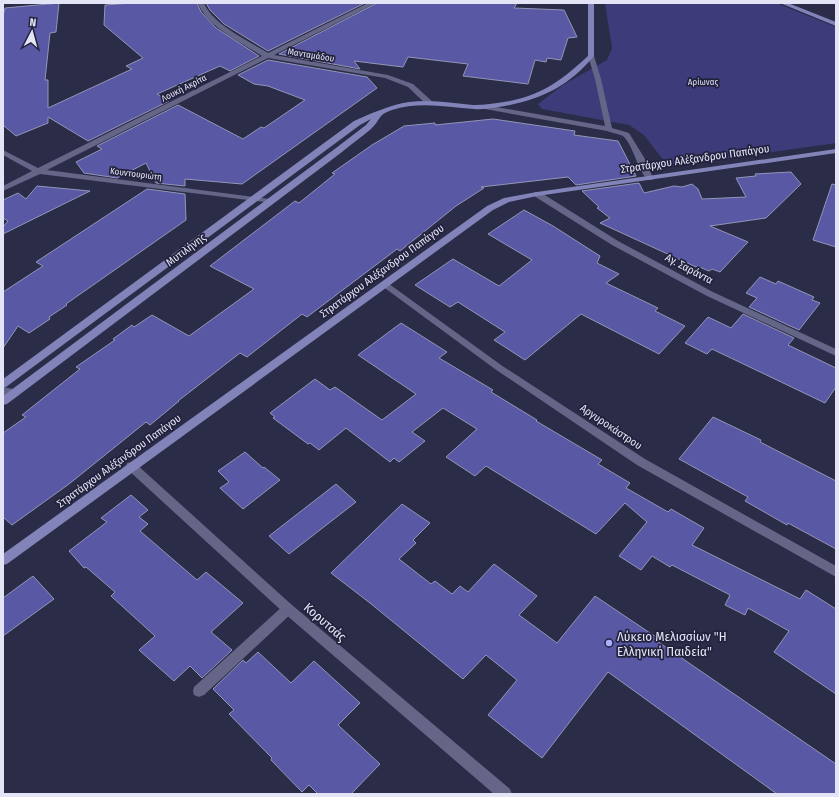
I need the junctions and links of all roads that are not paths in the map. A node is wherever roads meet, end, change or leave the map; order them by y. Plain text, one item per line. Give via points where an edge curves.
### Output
1 (201, 3) edge
2 (373, 3) edge
3 (592, 3) edge
4 (783, 3) edge
5 (836, 24) edge
6 (267, 56) junction
7 (591, 56) junction
8 (430, 103) junction
9 (485, 107) junction
10 (379, 113) junction
11 (609, 129) junction
12 (836, 151) edge
13 (3, 152) edge
14 (38, 171) junction
15 (650, 178) junction
16 (3, 189) edge
17 (537, 194) junction
18 (254, 199) junction
19 (270, 201) junction
20 (384, 284) junction
21 (836, 353) edge
22 (3, 384) edge
23 (3, 391) edge
24 (14, 393) junction
25 (3, 401) edge
26 (132, 466) junction
27 (3, 560) edge
28 (836, 572) edge
29 (288, 609) junction
30 (199, 691) dead end
31 (505, 794) edge

1 - 6 street, Μανταμάδου via 204,11 218,24
2 - 6 street, Λουκή Ακρίτα
3 - 7 street
4 - 5 street
6 - 8 street, Μανταμάδου via 386,76 417,89
6 - 14 street, Λουκή Ακρίτα
7 - 9 street, Μυτιλήνης via 568,78 542,95 524,101
7 - 11 street
8 - 9 street, Μυτιλήνης
8 - 10 street, Μυτιλήνης via 404,105
9 - 11 street
10 - 18 street, Μυτιλήνης via 357,124
10 - 19 street, Μυτιλήνης via 369,127
11 - 15 street via 626,135
12 - 15 street, Στρατάρχου Αλέξανδρου Παπάγου
13 - 14 street, Κουντουριώτη
14 - 16 street, Λουκή Ακρίτα
14 - 18 street, Κουντουριώτη
15 - 17 street, Στρατάρχου Αλέξανδρου Παπάγου
17 - 20 street, Στρατάρχου Αλέξανδρου Παπάγου via 507,200 490,208
17 - 21 street, Αγ. Σαράντα via 615,243 703,290
18 - 19 street, Κουντουριώτη
18 - 22 street, Μυτιλήνης
19 - 24 street, Μυτιλήνης
20 - 26 street, Στρατάρχου Αλέξανδρου Παπάγου
20 - 28 street, Αργυροκάστρου via 498,367 641,462
23 - 24 street
24 - 25 street, Μυτιλήνης
26 - 27 street, Στρατάρχου Αλέξανδρου Παπάγου
26 - 29 street, Κορυτσάς
29 - 30 street
29 - 31 street, Κορυτσάς

